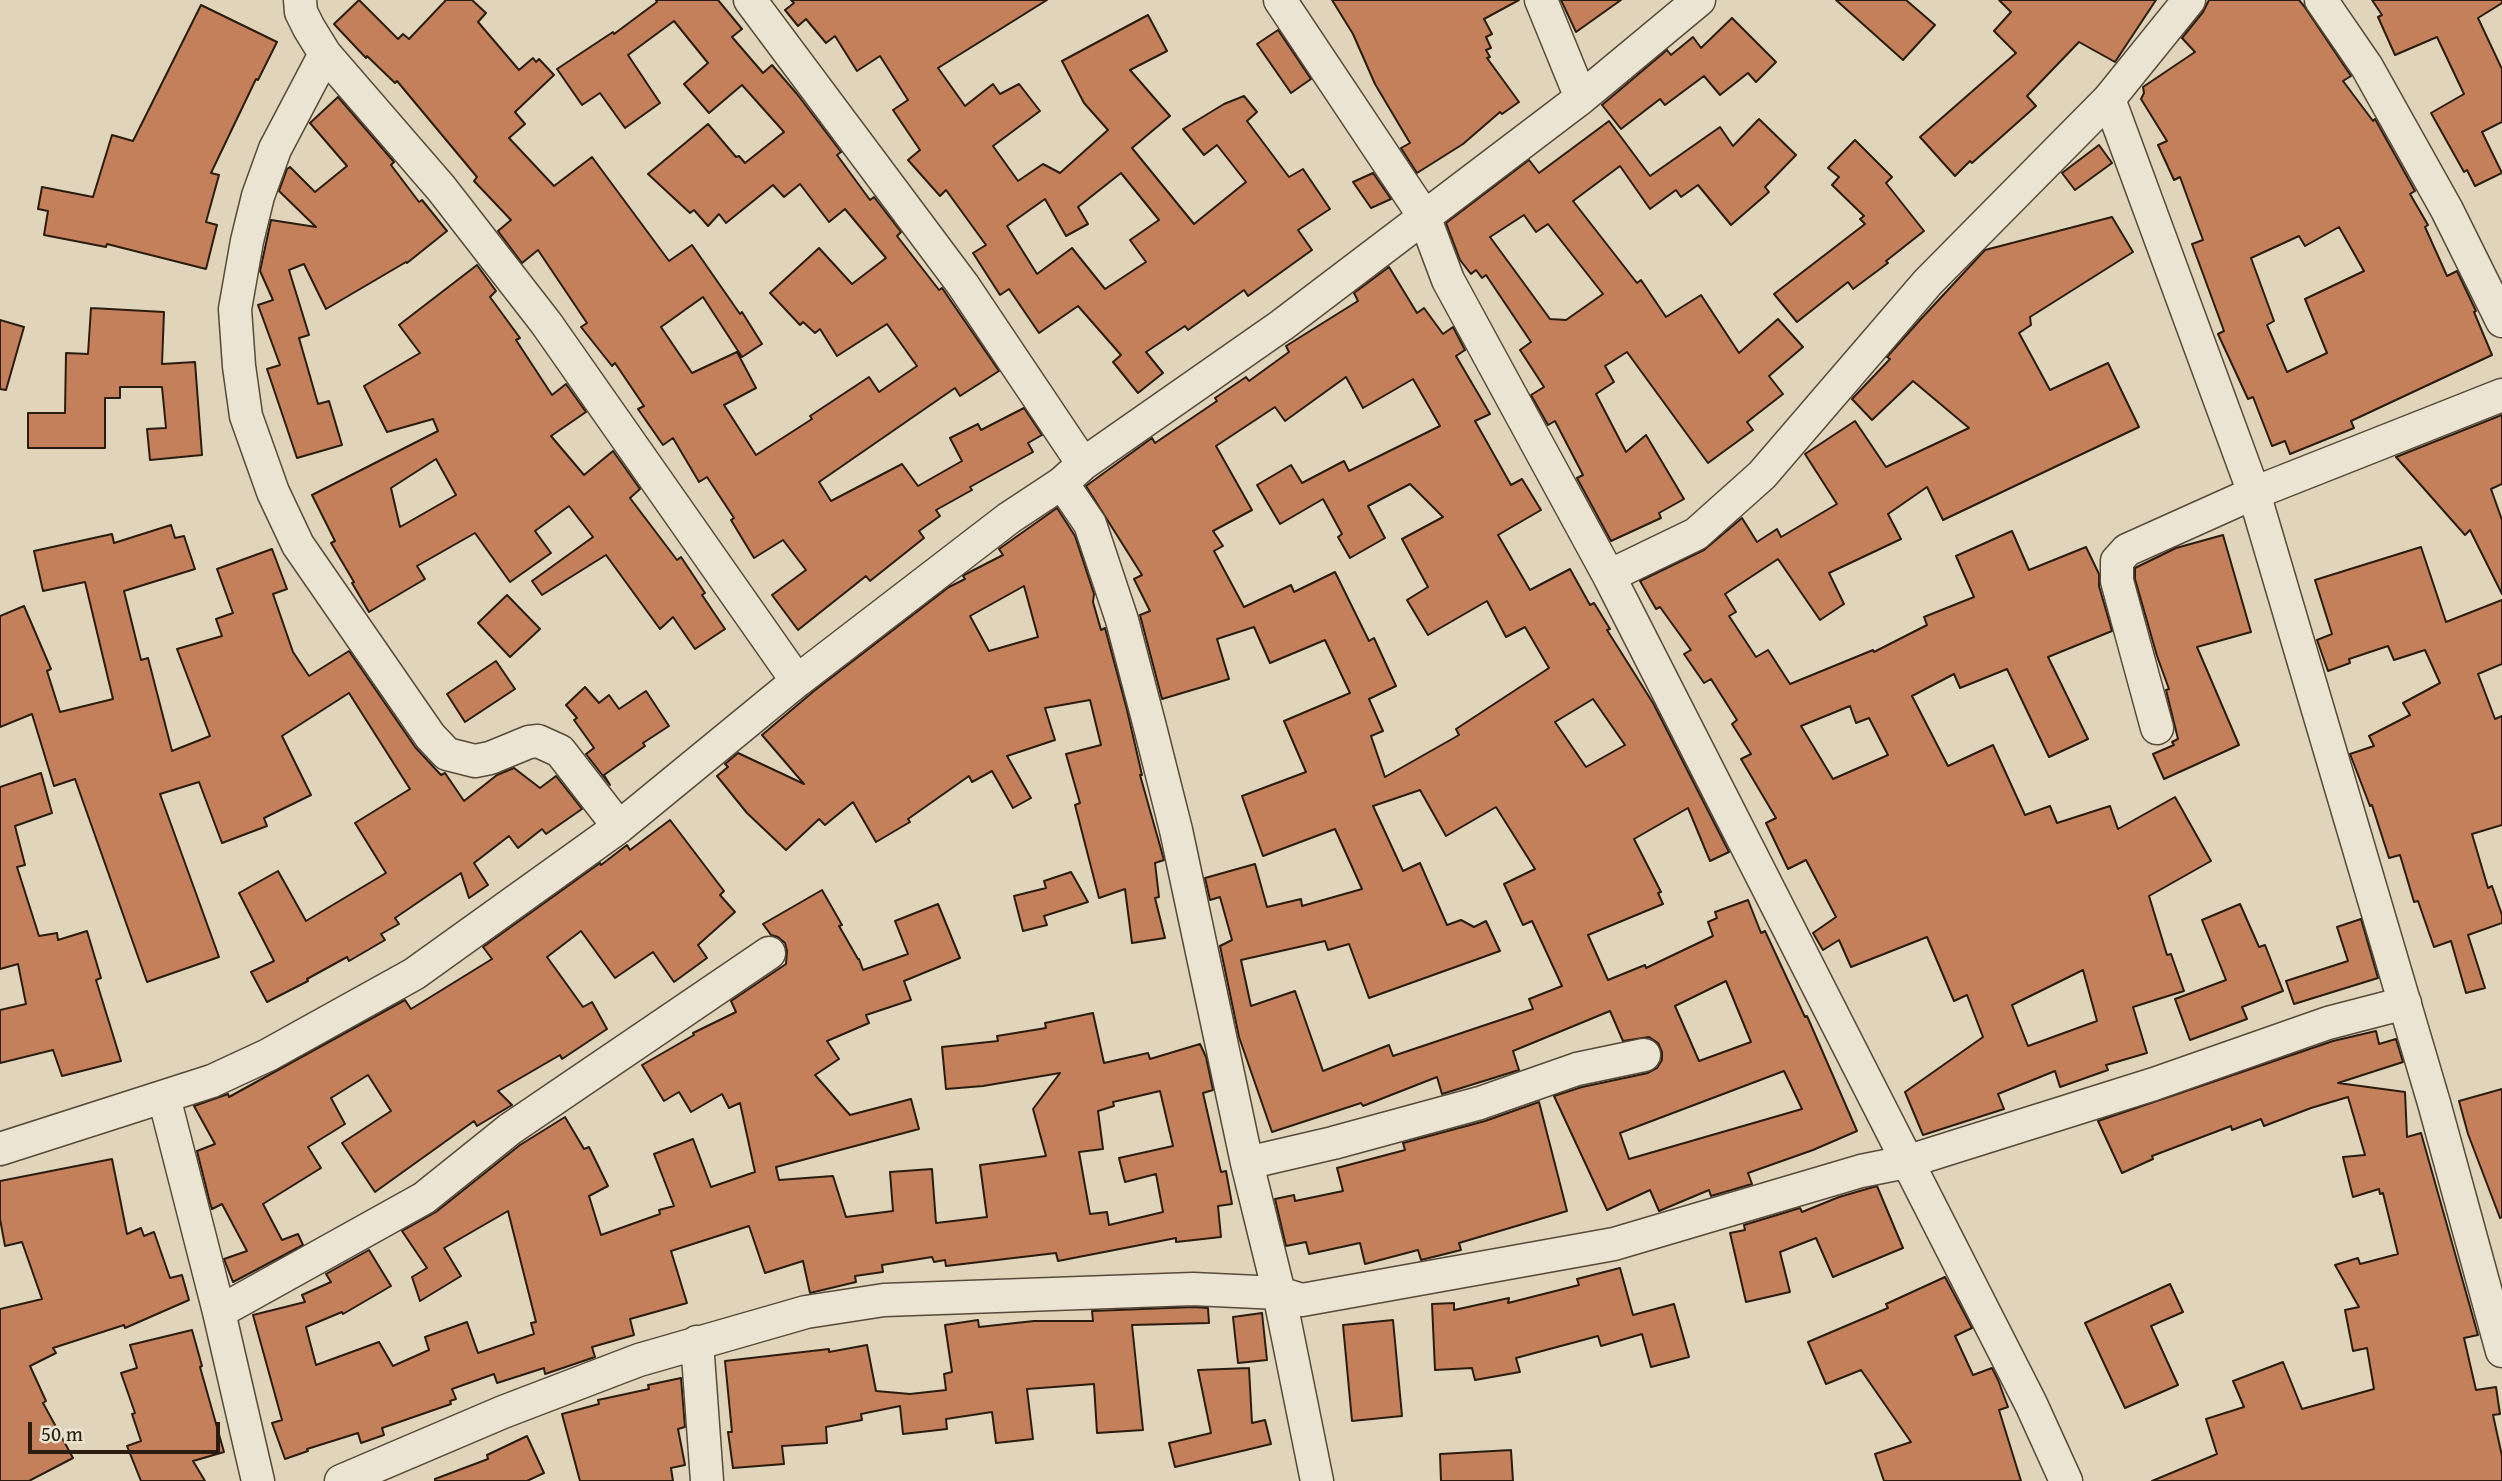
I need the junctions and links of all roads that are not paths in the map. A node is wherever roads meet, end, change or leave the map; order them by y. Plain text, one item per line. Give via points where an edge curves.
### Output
1 (300, 0) edge
2 (750, 0) edge
3 (1280, 0) edge
4 (1541, 0) edge
5 (1699, 0) edge
6 (2189, 0) edge
7 (2321, 0) edge
8 (325, 54) junction
9 (1581, 98) junction
10 (2109, 99) junction
11 (1424, 216) junction
12 (2502, 321) edge
13 (2502, 395) edge
14 (1073, 473) junction
15 (2254, 493) junction
16 (1609, 576) junction
17 (797, 681) junction
18 (2157, 728) dead end
19 (619, 827) junction
20 (769, 953) dead end
21 (2404, 1003) junction
22 (1644, 1055) dead end
23 (164, 1097) junction
24 (0, 1149) edge
25 (1906, 1162) junction
26 (1247, 1163) junction
27 (1279, 1293) junction
28 (219, 1311) junction
29 (697, 1342) junction
30 (2502, 1351) edge
31 (258, 1481) edge
32 (341, 1481) edge
33 (707, 1481) edge
34 (1317, 1481) edge
35 (2066, 1481) edge

1 - 8 street via 309,28
2 - 14 street via 963,285
3 - 11 street
4 - 9 street
5 - 9 street
6 - 10 street
7 - 12 street via 2367,67
8 - 17 street via 441,188 547,323
8 - 19 street via 275,149 258,196 235,309 246,416 272,492 298,545 447,754 475,761 538,741 560,751
9 - 11 street
10 - 15 street
10 - 16 street via 1928,282 1762,475 1696,534
11 - 14 street via 1282,325
11 - 16 street via 1448,279
13 - 15 street
14 - 17 street
14 - 26 street via 1122,620 1176,830
15 - 18 street via 2127,550 2117,561 2116,581
15 - 21 street
16 - 25 street
17 - 19 street
19 - 23 street via 414,974 268,1055
20 - 28 street via 509,1129 424,1198
21 - 25 street via 2328,1023 2154,1084
21 - 30 street
22 - 26 street via 1577,1069 1480,1103
23 - 24 street
23 - 28 street
25 - 27 street via 1861,1171 1614,1244 1303,1300
25 - 35 street
26 - 27 street
27 - 29 street via 1194,1289 884,1300 806,1312
27 - 34 street
28 - 31 street
29 - 32 street via 514,1407
29 - 33 street

